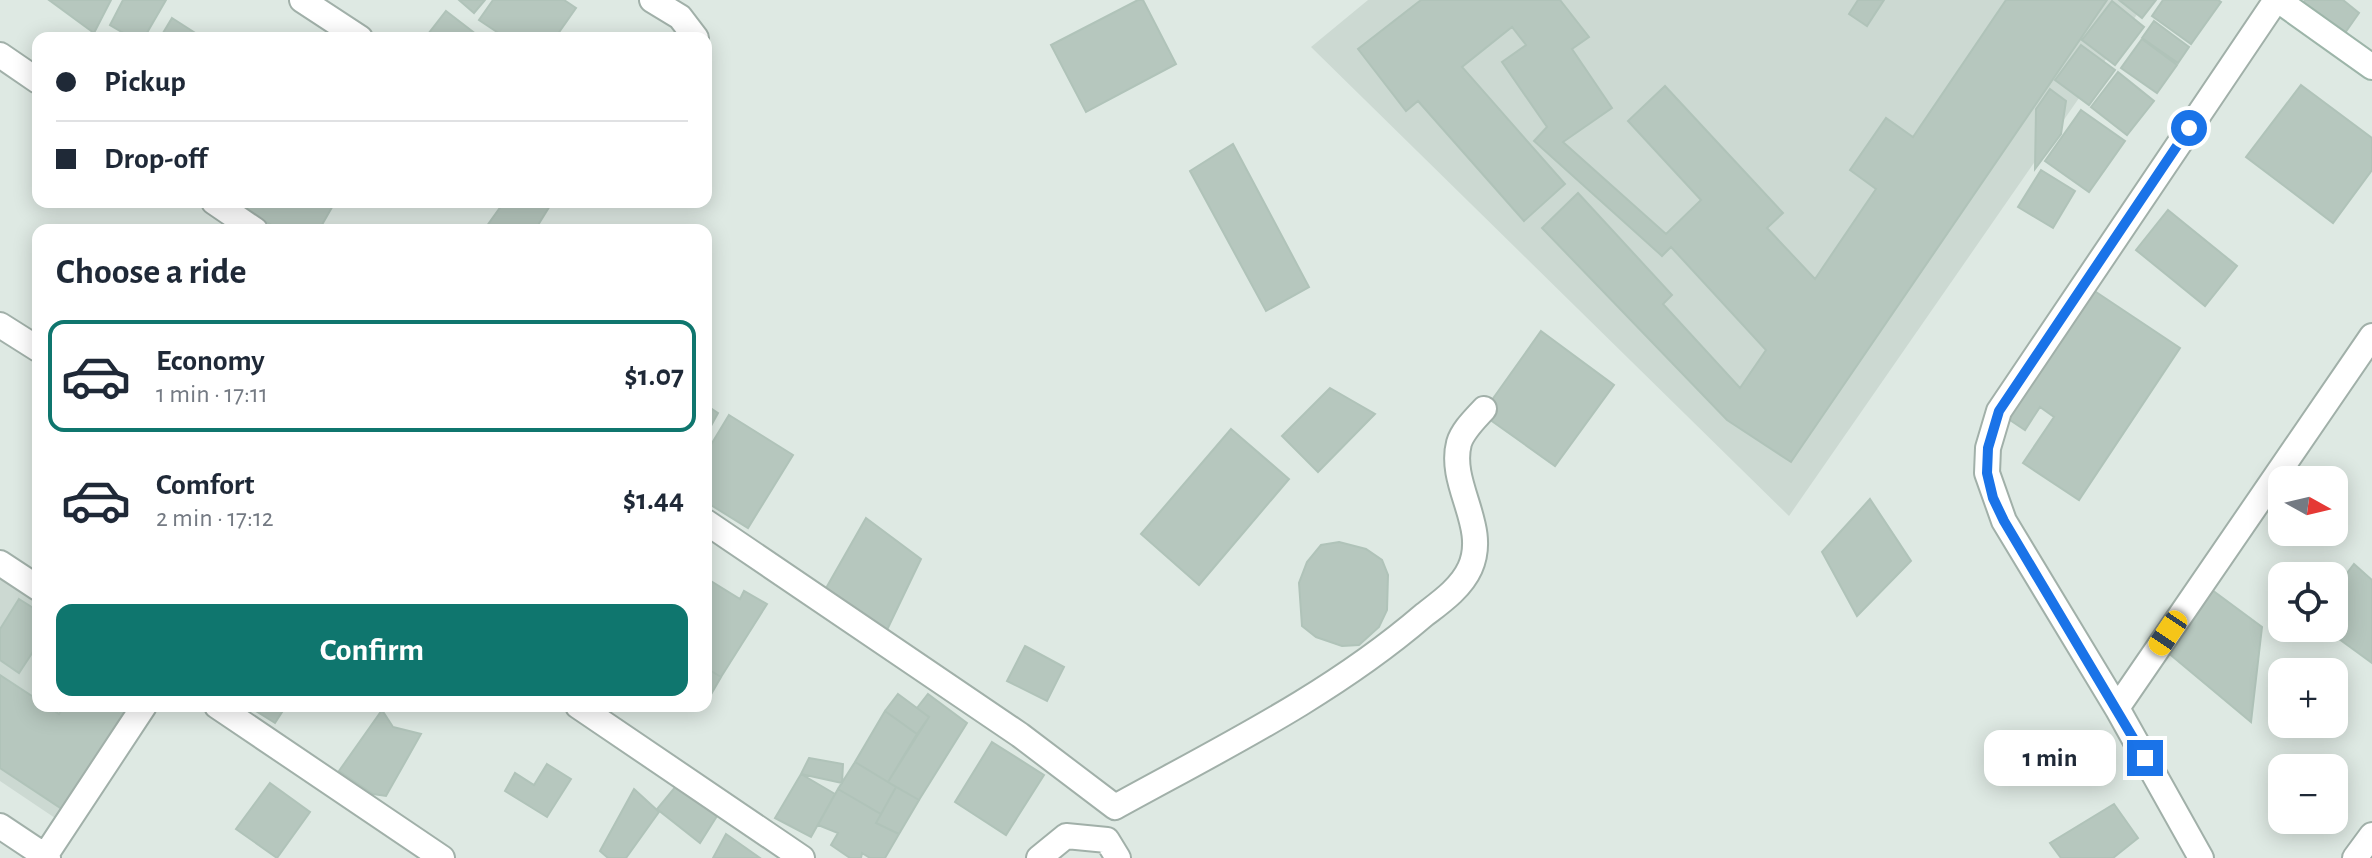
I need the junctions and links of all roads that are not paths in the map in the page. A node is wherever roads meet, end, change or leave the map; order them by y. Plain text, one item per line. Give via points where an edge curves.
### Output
1 (302, 0) edge
2 (652, 0) edge
3 (2277, 0) edge
4 (351, 32) edge
5 (691, 32) edge
6 (0, 55) edge
7 (2372, 67) edge
8 (32, 77) edge
9 (223, 208) edge
10 (246, 224) edge
11 (0, 325) edge
12 (2372, 336) edge
13 (32, 345) edge
14 (1484, 409) dead end
15 (712, 526) edge
16 (0, 563) edge
17 (32, 584) edge
18 (2117, 708) junction
19 (140, 712) edge
20 (226, 712) edge
21 (587, 712) edge
22 (1115, 807) junction
23 (0, 826) edge
24 (2372, 835) edge
25 (1112, 849) edge
26 (47, 857) edge
27 (442, 858) edge
28 (802, 858) edge
29 (1039, 858) edge
30 (2201, 858) edge
31 (2355, 858) edge

1 - 4 street
2 - 5 street via 680,17
3 - 7 street
3 - 18 street via 1999,411 1988,448 1987,473 2004,521
6 - 8 street
9 - 10 street
11 - 13 street
12 - 18 street
14 - 22 street via 1459,444 1476,551 1457,587 1400,636 1276,721
15 - 22 street via 1020,735
16 - 17 street
18 - 30 street
19 - 26 street
20 - 27 street
21 - 28 street
22 - 25 street
23 - 26 street
24 - 31 street
25 - 29 street via 1066,836

